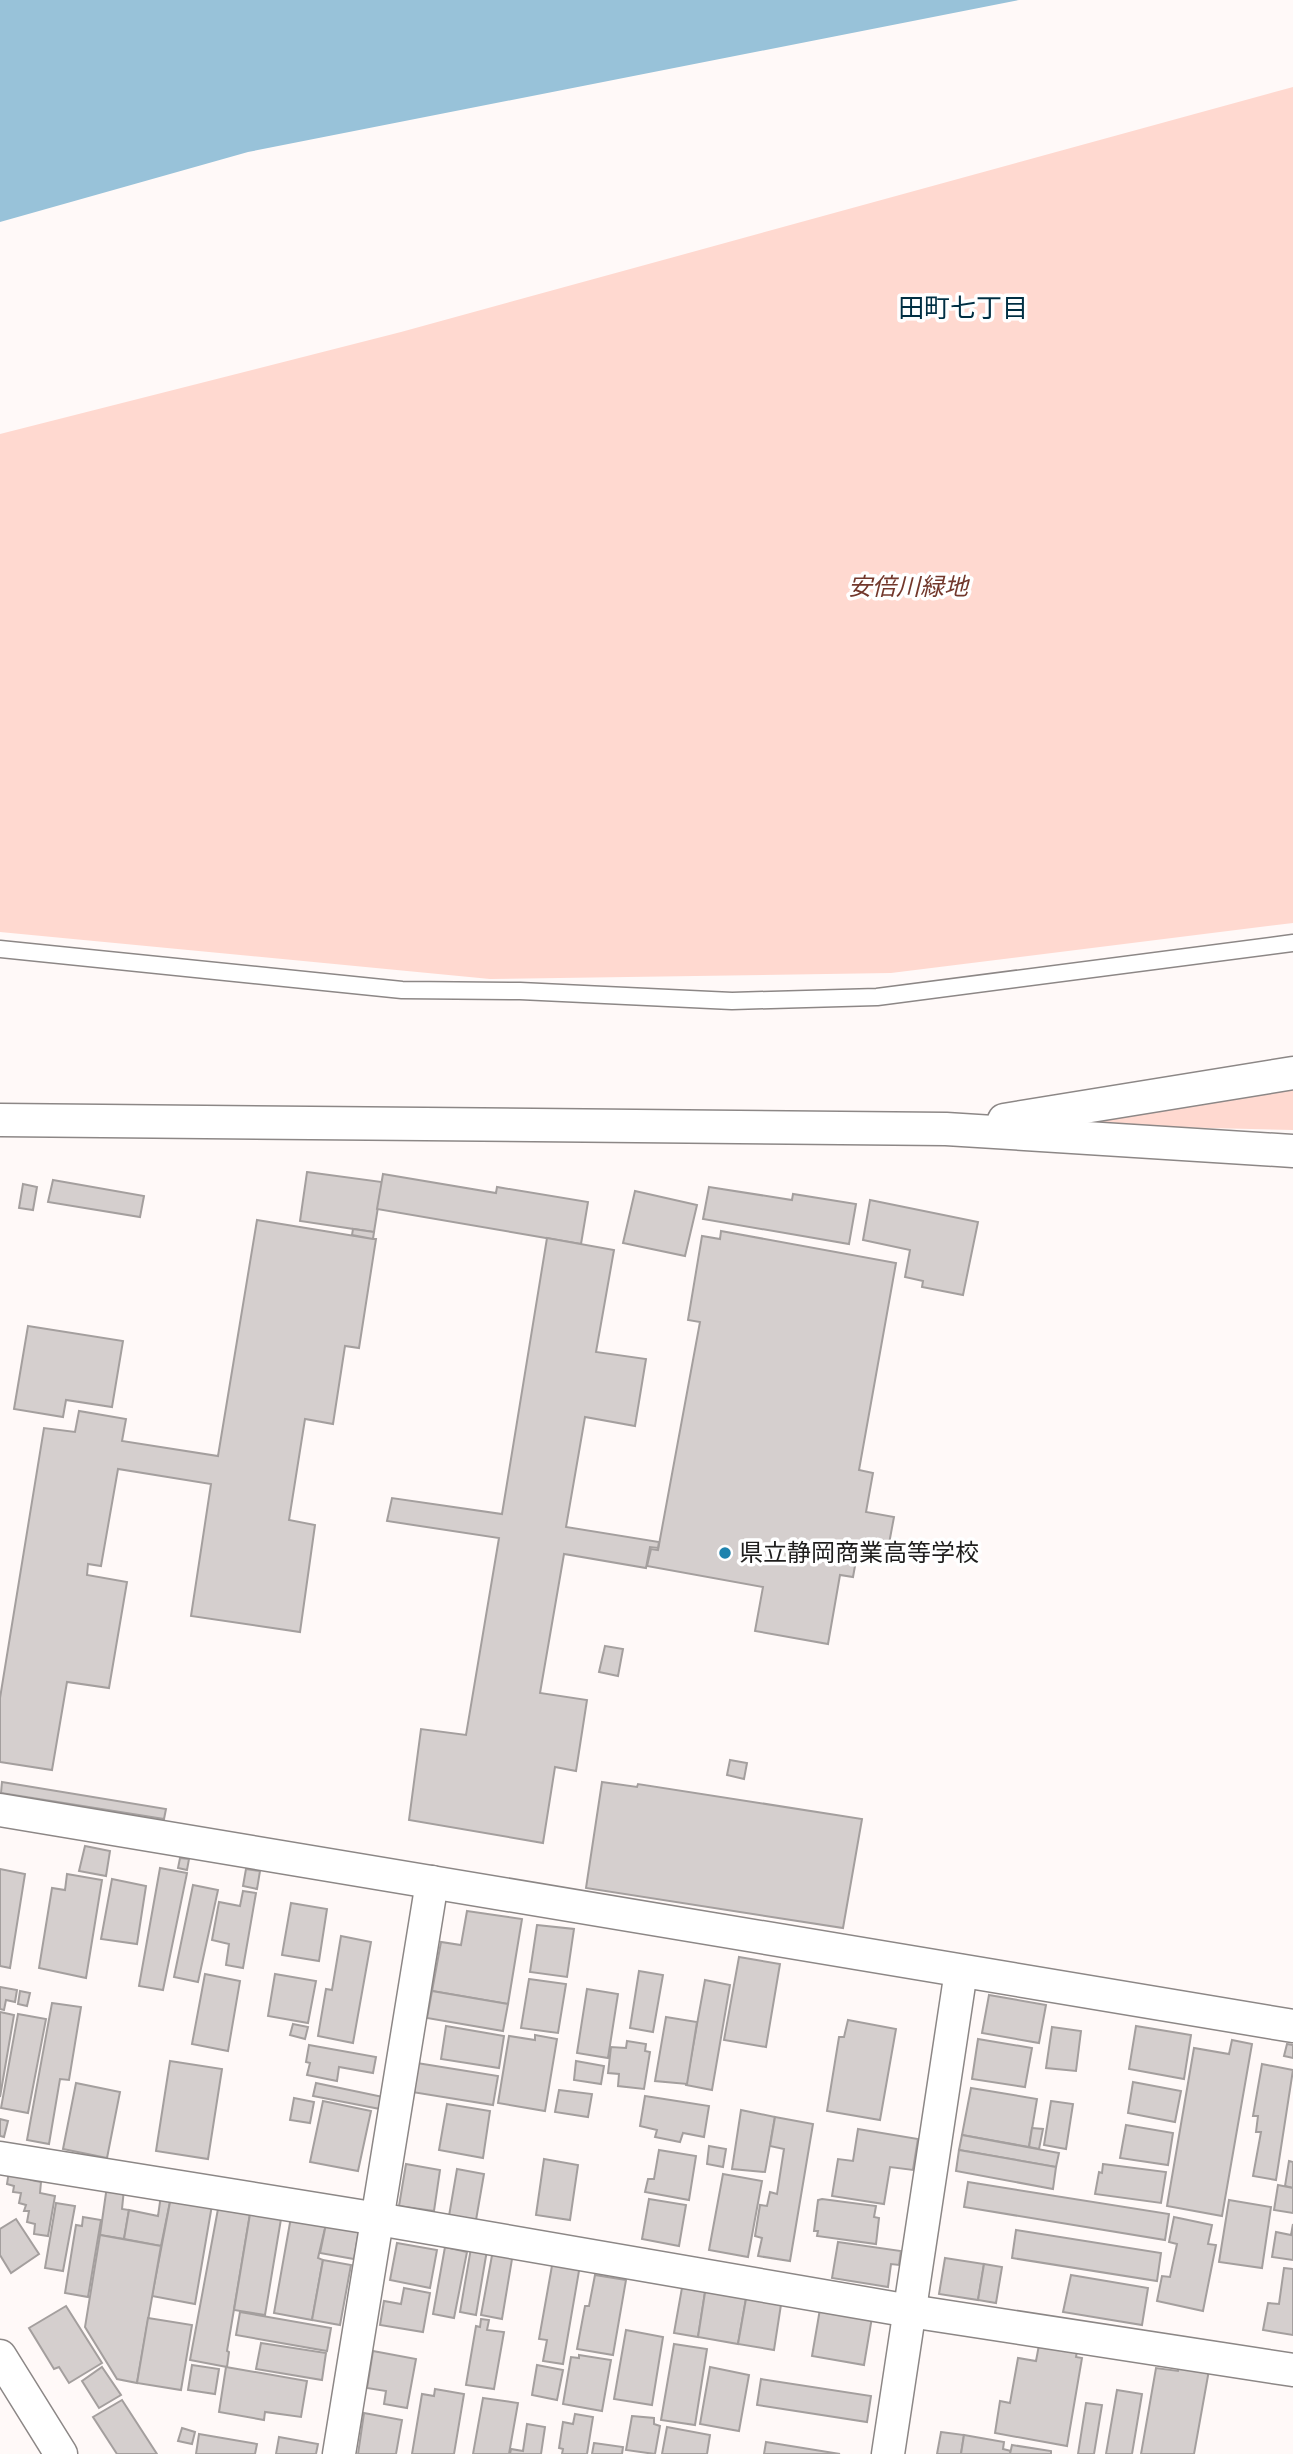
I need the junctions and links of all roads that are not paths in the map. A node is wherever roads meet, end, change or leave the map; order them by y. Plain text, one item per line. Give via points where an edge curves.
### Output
1 (1293, 943) edge
2 (0, 949) edge
3 (1293, 1073) edge
4 (0, 1120) edge
5 (946, 1129) junction
6 (1293, 1151) edge
7 (0, 1810) edge
8 (432, 1881) junction
9 (961, 1971) junction
10 (1293, 2026) edge
11 (0, 2158) edge
12 (378, 2219) junction
13 (910, 2311) junction
14 (0, 2356) edge
15 (1293, 2370) edge
16 (61, 2454) edge
17 (339, 2454) edge
18 (888, 2454) edge

1 - 2 lane via 877,997 732,1001 402,990
3 - 5 street
4 - 5 street
5 - 6 street
7 - 8 street
8 - 9 street
8 - 12 street
9 - 10 street
9 - 13 street
11 - 12 street
12 - 13 street
12 - 17 street
13 - 15 street
13 - 18 street
14 - 16 street

